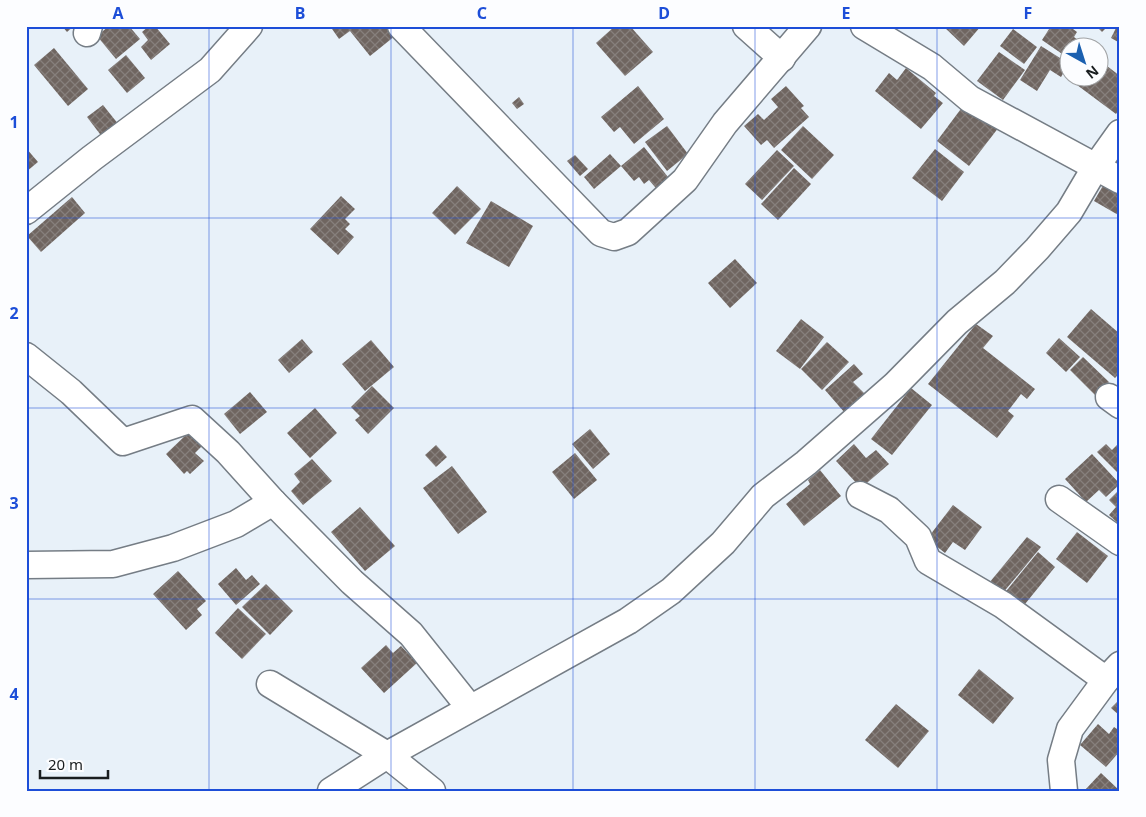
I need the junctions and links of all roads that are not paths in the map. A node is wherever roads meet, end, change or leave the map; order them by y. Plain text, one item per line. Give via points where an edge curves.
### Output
1 (249, 26) edge
2 (401, 26) edge
3 (746, 26) edge
4 (808, 26) edge
5 (864, 26) edge
6 (782, 58) junction
7 (1120, 133) edge
8 (1095, 168) junction
9 (1120, 180) edge
10 (26, 211) edge
11 (26, 356) edge
12 (860, 495) dead end
13 (1059, 499) dead end
14 (274, 502) junction
15 (1120, 542) edge
16 (26, 565) edge
17 (1113, 672) edge
18 (270, 684) dead end
19 (470, 708) junction
20 (387, 755) junction
21 (331, 791) edge
22 (432, 791) edge
23 (1064, 791) edge

1 - 10 street via 210,70
2 - 6 street via 600,233 614,237 628,232 685,180 725,123
3 - 6 street
4 - 6 street
5 - 8 street via 932,67 970,99
7 - 8 street
8 - 9 street
8 - 19 street via 1069,212 1005,282 957,322 894,385 763,496 723,543 671,591 628,621
11 - 14 street via 71,392 123,442 192,419
12 - 17 street via 889,510 918,537 928,561
13 - 15 street
14 - 16 street via 236,524 173,548 122,562
14 - 19 street via 352,582 410,634
17 - 23 street via 1070,728 1061,760
18 - 20 street
19 - 20 street
20 - 21 street
20 - 22 street

